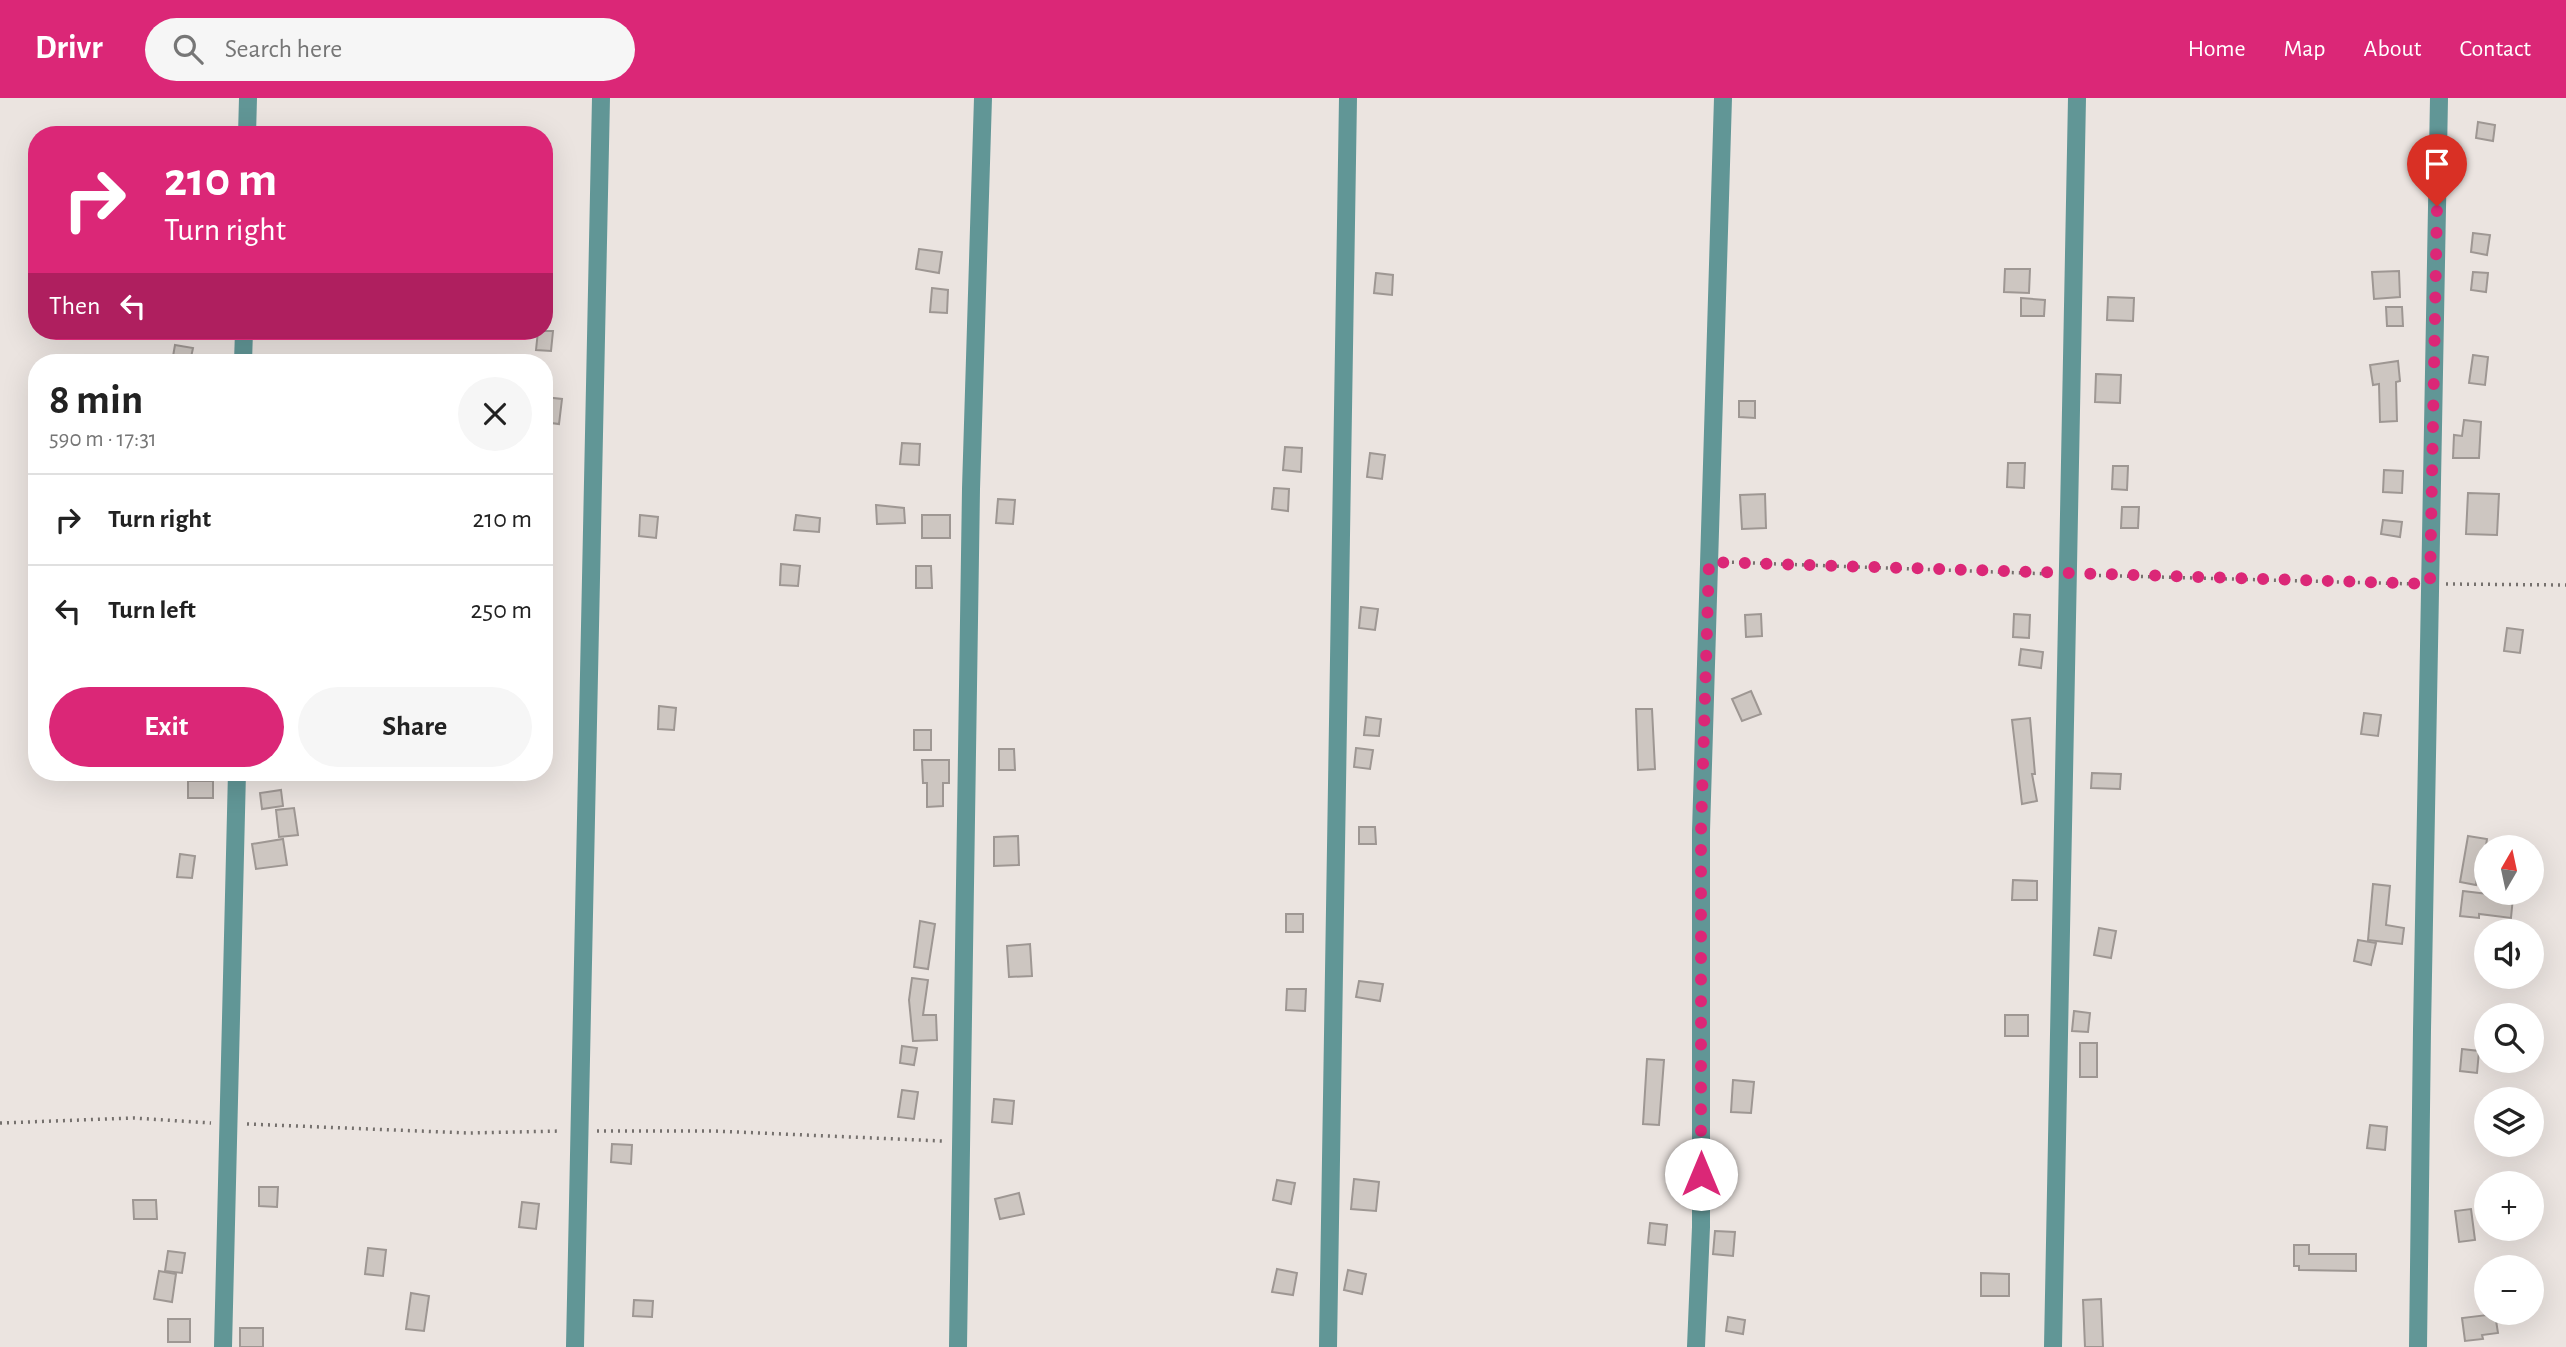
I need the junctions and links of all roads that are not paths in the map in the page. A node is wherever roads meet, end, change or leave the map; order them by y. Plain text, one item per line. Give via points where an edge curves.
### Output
1 (248, 98) edge
2 (601, 98) edge
3 (983, 98) edge
4 (1348, 98) edge
5 (1723, 98) edge
6 (2077, 98) edge
7 (2439, 98) edge
8 (247, 126) edge
9 (237, 781) edge
10 (223, 1347) edge
11 (575, 1347) edge
12 (958, 1347) edge
13 (1328, 1347) edge
14 (1696, 1347) edge
15 (2053, 1347) edge
16 (2418, 1347) edge

1 - 8 street
2 - 11 street
3 - 12 street via 971,489
4 - 13 street
5 - 14 street via 1701,831 1701,1227
6 - 15 street
7 - 16 street
9 - 10 street

